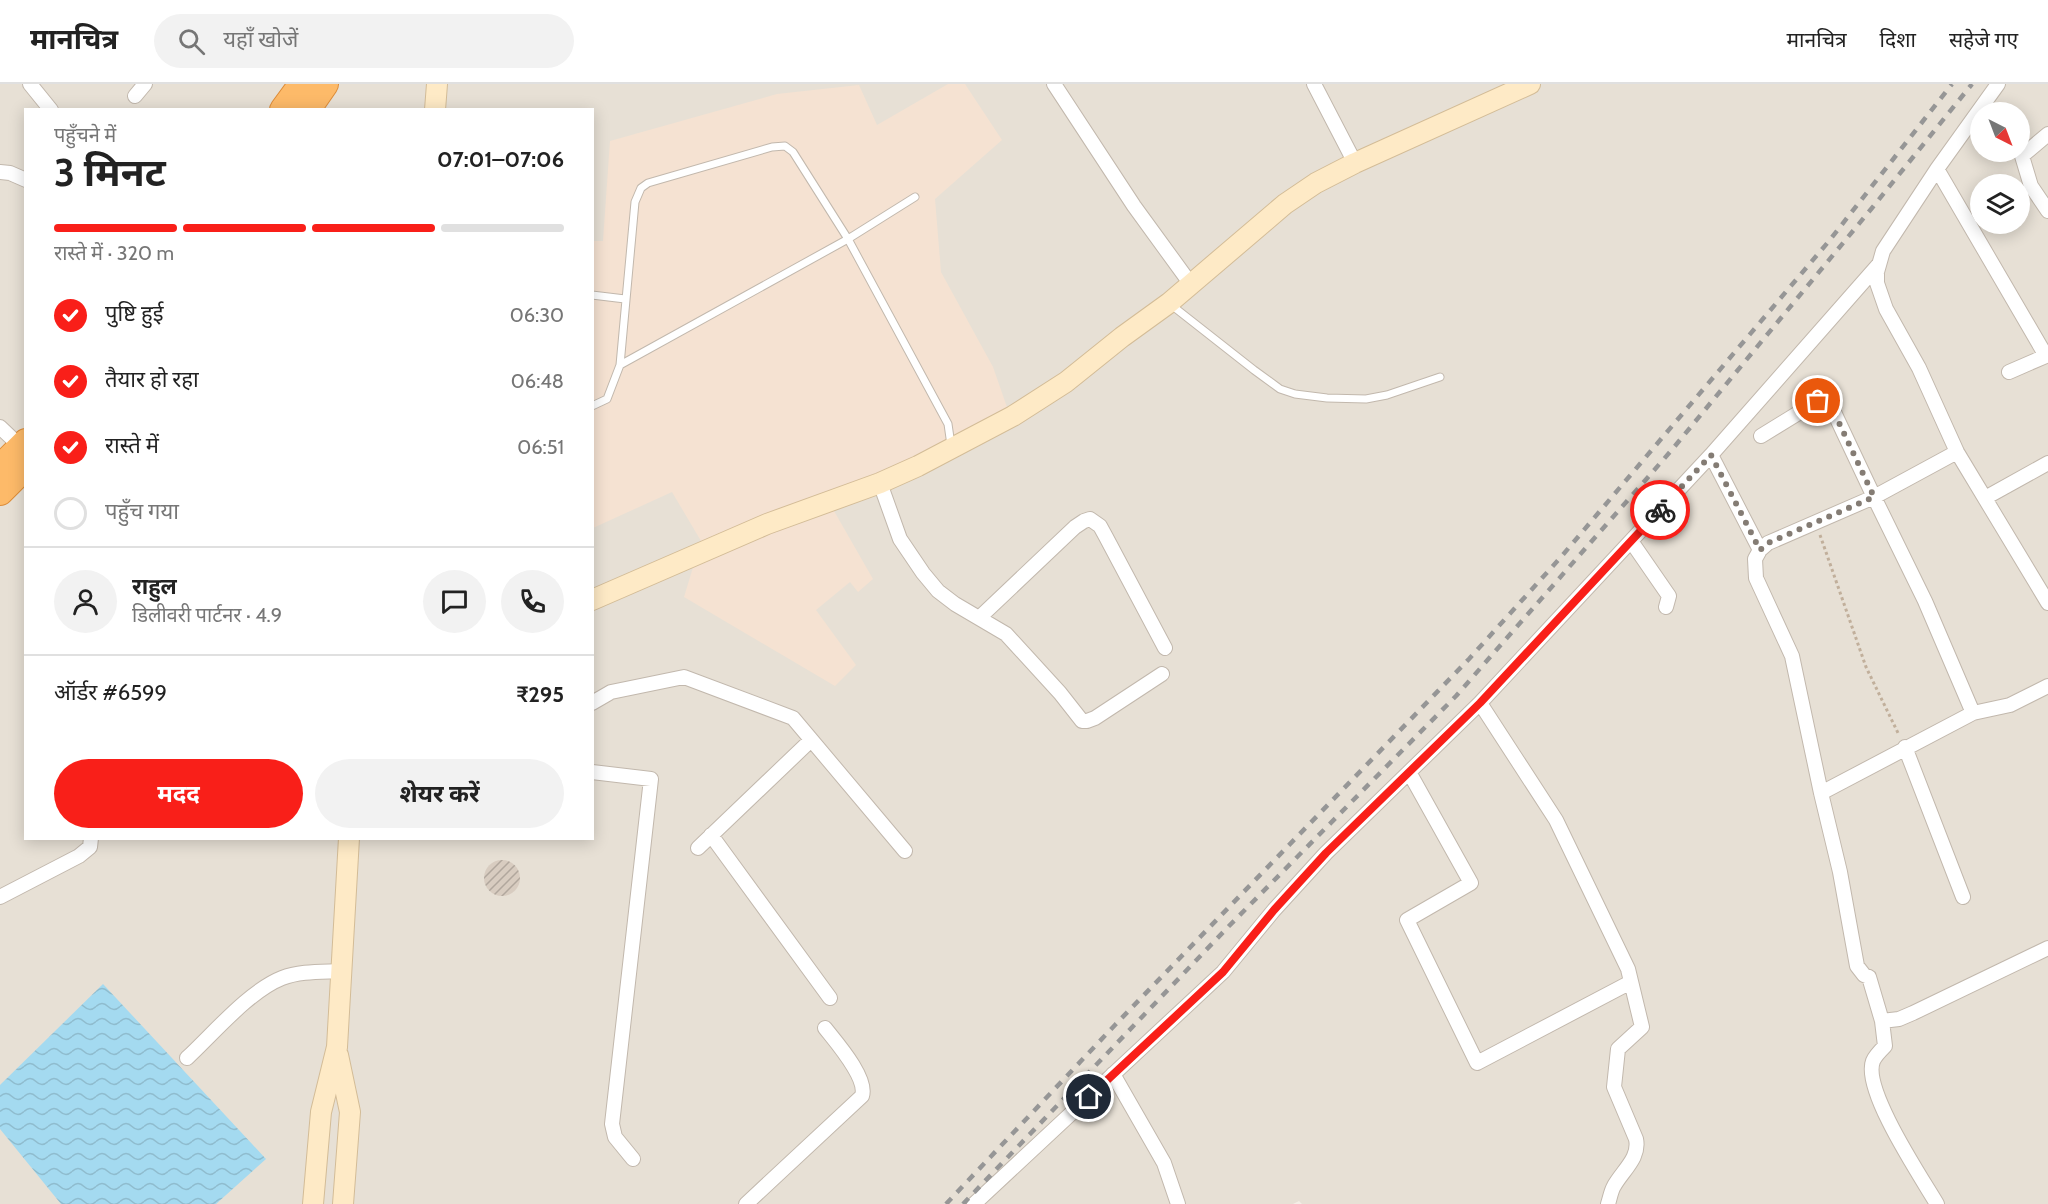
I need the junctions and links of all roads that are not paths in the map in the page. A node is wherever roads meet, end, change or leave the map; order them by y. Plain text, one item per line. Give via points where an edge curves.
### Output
1 (30, 84) edge
2 (145, 84) edge
3 (302, 84) edge
4 (325, 84) edge
5 (437, 84) edge
6 (1054, 84) edge
7 (1314, 84) edge
8 (1998, 84) edge
9 (1517, 87) edge
10 (135, 96) dead end
11 (49, 108) edge
12 (284, 108) edge
13 (308, 108) edge
14 (435, 108) edge
15 (2048, 134) edge
16 (1355, 162) junction
17 (1937, 169) junction
18 (0, 172) edge
19 (24, 179) edge
20 (915, 197) dead end
21 (2048, 211) edge
22 (848, 239) junction
23 (1879, 264) junction
24 (1190, 284) junction
25 (594, 294) edge
26 (625, 299) junction
27 (1168, 303) junction
28 (2047, 355) edge
29 (620, 365) junction
30 (2009, 372) dead end
31 (1440, 377) dead end
32 (594, 405) edge
33 (0, 427) edge
34 (1761, 436) dead end
35 (951, 448) junction
36 (24, 452) edge
37 (1957, 452) junction
38 (1711, 455) junction
39 (2048, 463) edge
40 (0, 468) edge
41 (880, 483) junction
42 (0, 492) edge
43 (1874, 497) junction
44 (1985, 498) junction
45 (1631, 541) junction
46 (1760, 550) junction
47 (594, 599) edge
48 (2048, 603) edge
49 (1666, 607) dead end
50 (979, 618) junction
51 (1165, 648) dead end
52 (1162, 674) dead end
53 (2048, 686) edge
54 (594, 702) edge
55 (1480, 703) junction
56 (1973, 713) junction
57 (812, 740) junction
58 (1905, 747) junction
59 (594, 772) edge
60 (1409, 772) junction
61 (1821, 793) junction
62 (711, 835) junction
63 (91, 840) edge
64 (349, 840) edge
65 (698, 848) dead end
66 (905, 851) dead end
67 (0, 897) edge
68 (1963, 897) dead end
69 (2048, 948) edge
70 (341, 971) junction
71 (1631, 982) junction
72 (830, 998) dead end
73 (1882, 1021) junction
74 (825, 1028) dead end
75 (337, 1047) junction
76 (187, 1058) dead end
77 (1113, 1074) junction
78 (633, 1159) dead end
79 (313, 1204) edge
80 (343, 1204) edge
81 (746, 1204) edge
82 (974, 1204) edge
83 (1178, 1204) edge
84 (1608, 1204) edge
85 (1936, 1204) edge

1 - 11 street
2 - 10 street
3 - 12 highway
4 - 13 highway
5 - 14 street
6 - 24 street
7 - 16 street
8 - 17 street
9 - 16 street
15 - 21 street via 2022,156 2031,186
16 - 24 street via 1300,193
17 - 23 street via 1883,251
17 - 28 street
18 - 19 street
20 - 22 lane
22 - 26 lane via 793,152 785,146 772,147 641,188 635,202
22 - 29 lane
22 - 35 lane via 948,424
23 - 37 street via 1880,294
23 - 38 street
24 - 27 street
25 - 26 lane
26 - 29 lane
27 - 31 lane via 1254,370 1295,394 1366,399
27 - 35 street via 1038,401
28 - 30 street
29 - 32 lane via 607,399
33 - 36 street
34 - 43 street via 1818,401 1827,404
35 - 41 street
36 - 40 highway
36 - 42 highway
37 - 43 street
37 - 44 street
38 - 45 street
38 - 46 street
39 - 44 street
41 - 47 street via 767,524
41 - 50 street via 900,539 922,573 938,591
43 - 46 street
43 - 56 street via 1925,601
44 - 48 street
45 - 49 street via 1669,596
45 - 55 street
46 - 61 street via 1755,559 1756,578 1792,656
50 - 51 street via 1075,527 1090,519 1103,531
50 - 52 street via 1006,633 1082,720 1095,718
53 - 56 street via 2010,705
54 - 57 street via 611,692 684,677 793,718
55 - 60 street
55 - 71 street via 1556,820
56 - 58 street
57 - 62 street
57 - 66 street
58 - 61 street
58 - 68 street
59 - 78 street via 651,779 612,1125 615,1137
60 - 71 street via 1471,882 1407,920 1477,1063
60 - 77 street via 1326,853 1223,972
61 - 73 street via 1857,966 1869,977
62 - 65 street
62 - 72 street
63 - 67 street via 90,847 79,856
64 - 70 street
69 - 73 street via 1913,1014
70 - 75 street
70 - 76 street via 295,974 268,985
71 - 84 street via 1642,1027 1618,1049 1614,1087 1638,1147
73 - 85 street via 1885,1046 1873,1061 1871,1079 1881,1108
74 - 81 street via 862,1083 862,1096
75 - 79 street via 321,1112
75 - 80 street via 350,1112
77 - 82 street
77 - 83 street via 1164,1163

